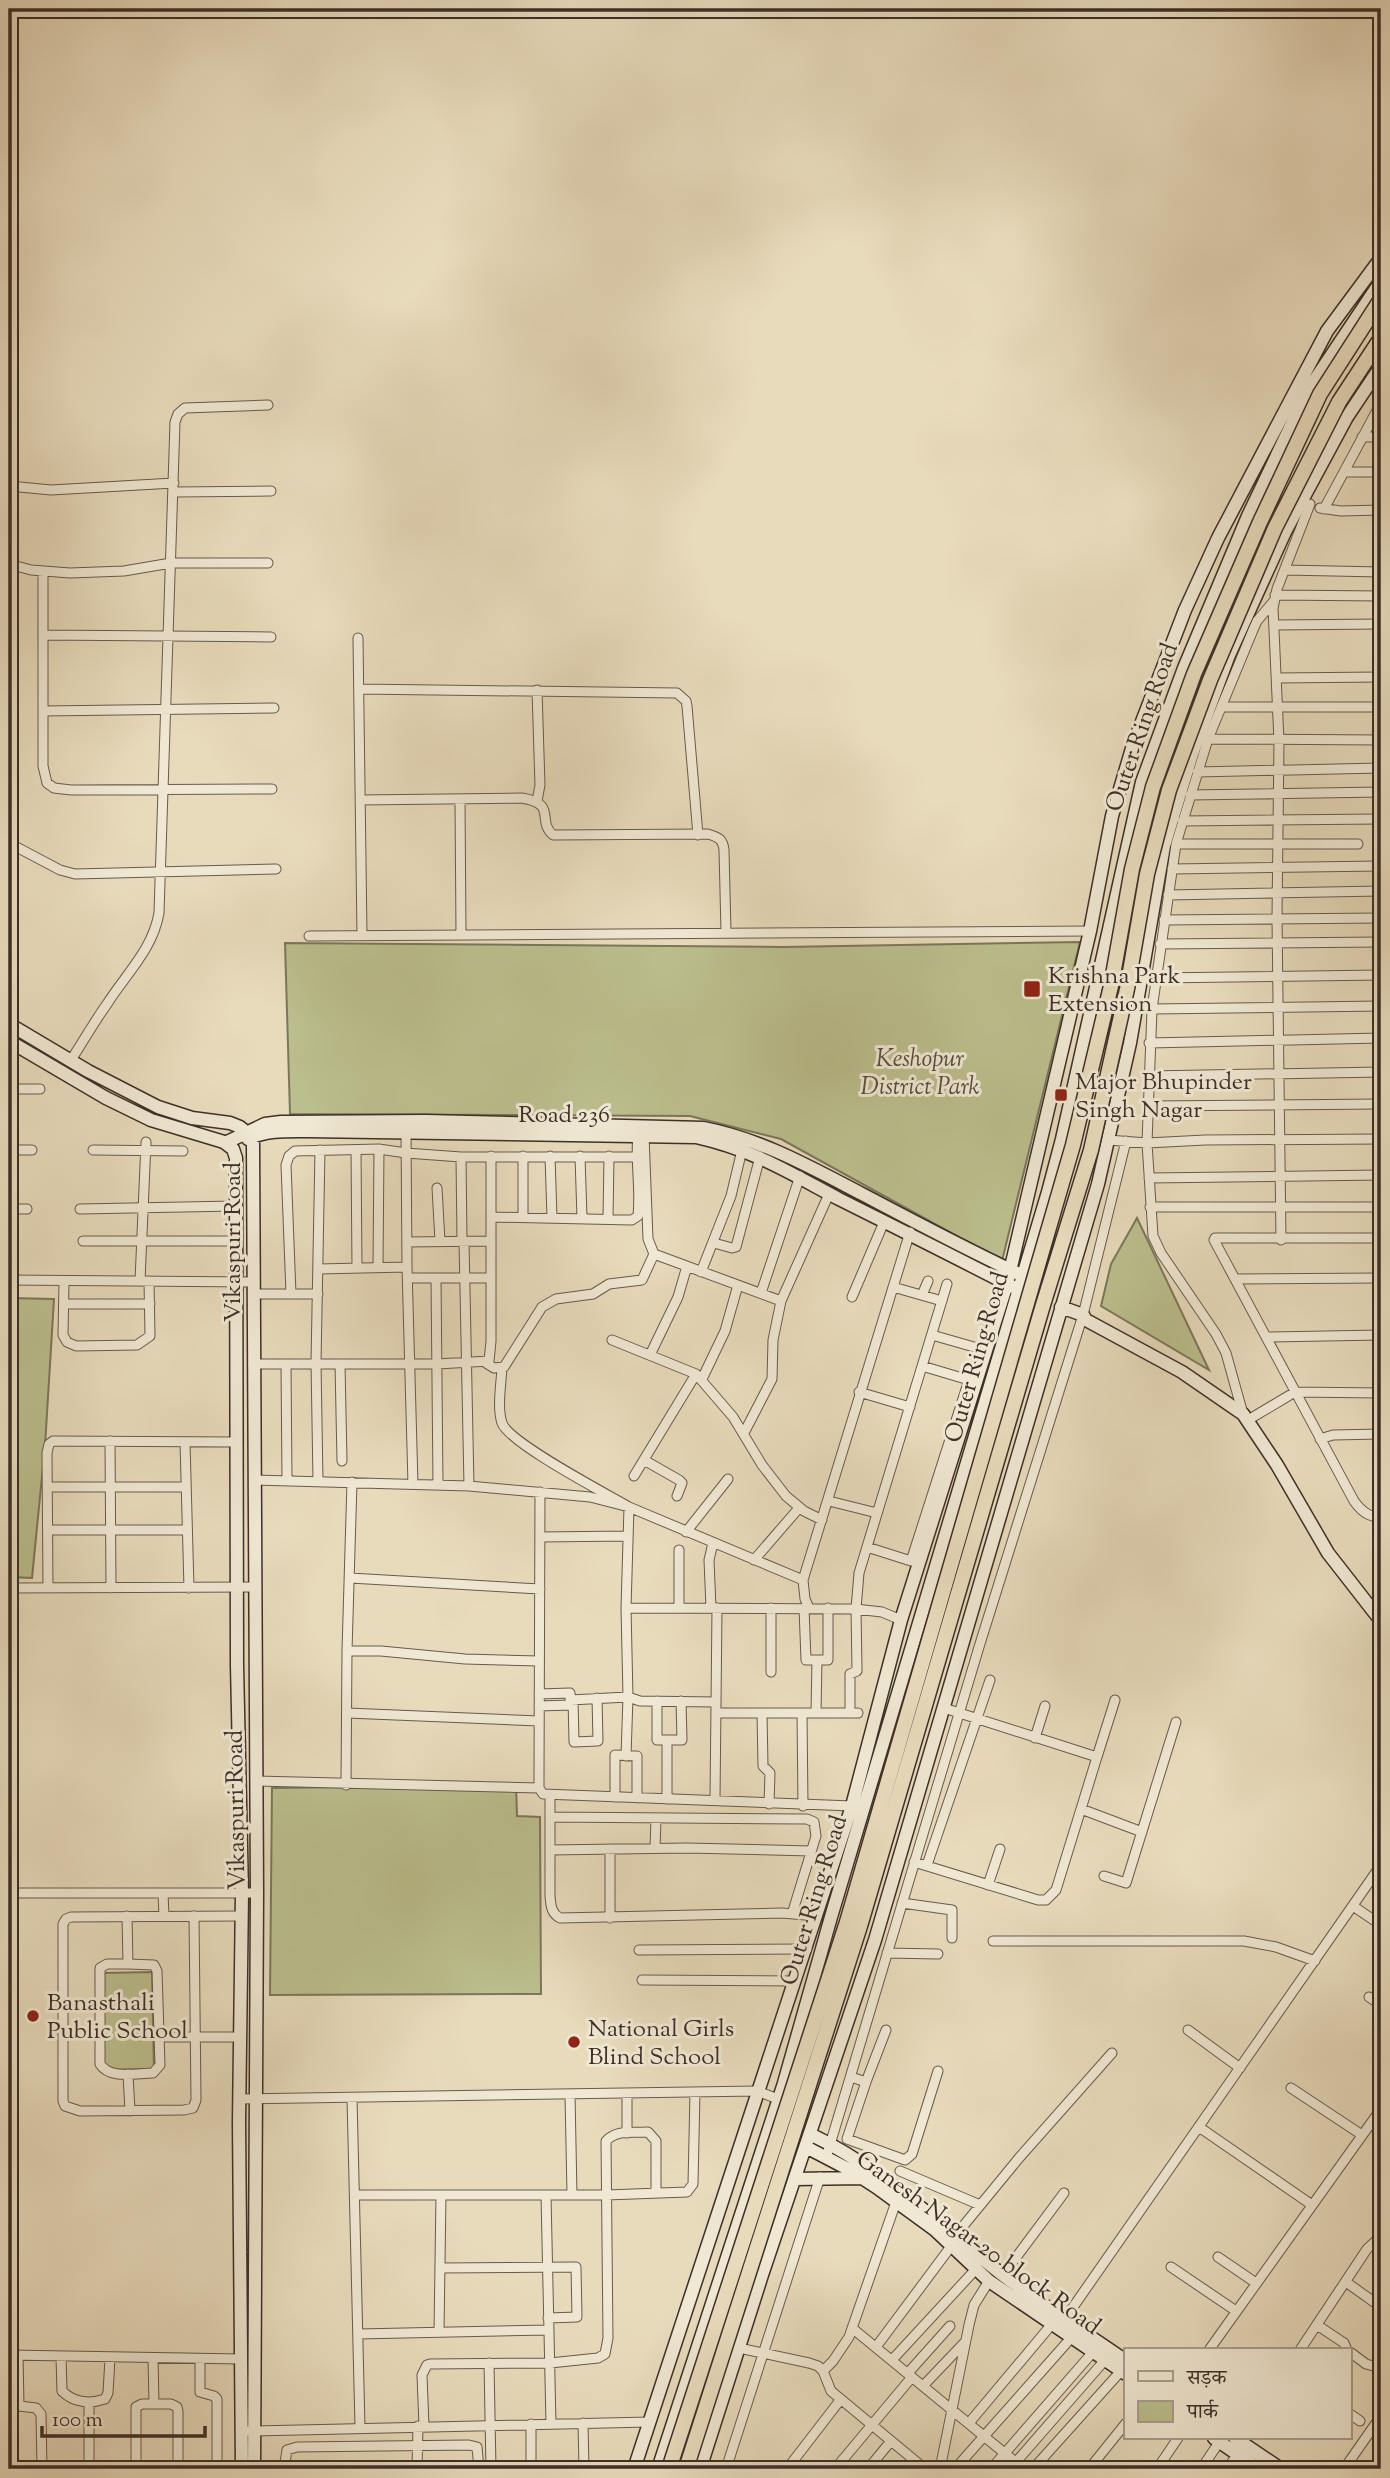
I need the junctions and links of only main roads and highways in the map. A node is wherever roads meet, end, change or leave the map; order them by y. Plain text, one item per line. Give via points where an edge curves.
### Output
1 (1381, 299) edge
2 (1381, 338) edge
3 (669, 2469) edge
4 (686, 2469) edge

1 - 3 main road, Outer Ring Road, bridge via 1320,394 1259,522 1194,674 1153,787 1073,1145 847,1923
2 - 4 main road, Outer Ring Road, bridge via 1339,402 1275,528 1169,790 1147,874 1091,1150 860,1926

